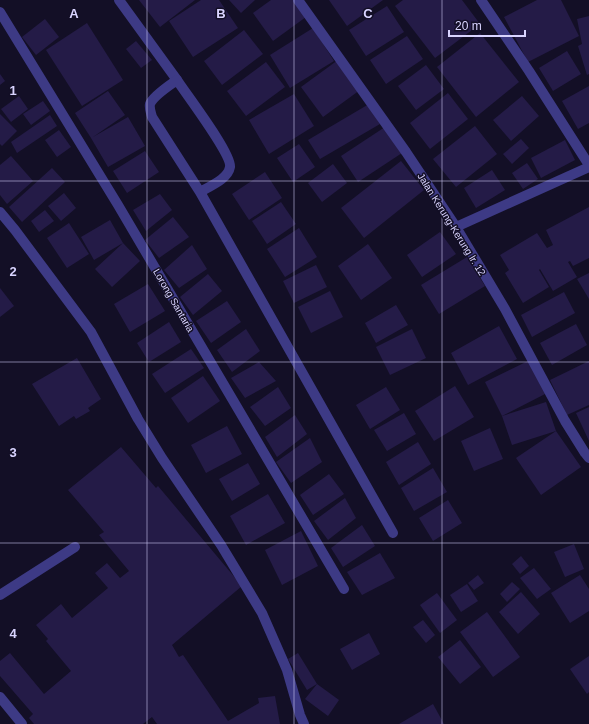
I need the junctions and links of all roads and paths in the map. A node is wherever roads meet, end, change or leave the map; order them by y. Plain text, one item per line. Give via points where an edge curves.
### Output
1 (120, 0) edge
2 (298, 0) edge
3 (481, 0) edge
4 (0, 12) edge
5 (177, 80) junction
6 (589, 166) edge
7 (200, 192) junction
8 (0, 212) edge
9 (456, 228) junction
10 (589, 458) edge
11 (393, 533) dead end
12 (75, 547) dead end
13 (344, 589) dead end
14 (0, 595) edge
15 (0, 697) edge
16 (22, 724) edge
17 (304, 724) edge

1 - 5 street
2 - 9 street, Jalan Kerung-Kerung lr. 12 via 406,152
3 - 6 street
4 - 13 street, Lorong Santaria via 118,205
5 - 7 street via 150,103 150,110
5 - 7 street via 230,162 224,178
6 - 9 street
7 - 11 street
8 - 17 street via 91,332 138,419 221,545 262,613 287,670
9 - 10 street, Jalan Kerung-Kerung lr. 12 via 505,309 565,421
12 - 14 street
15 - 16 street

